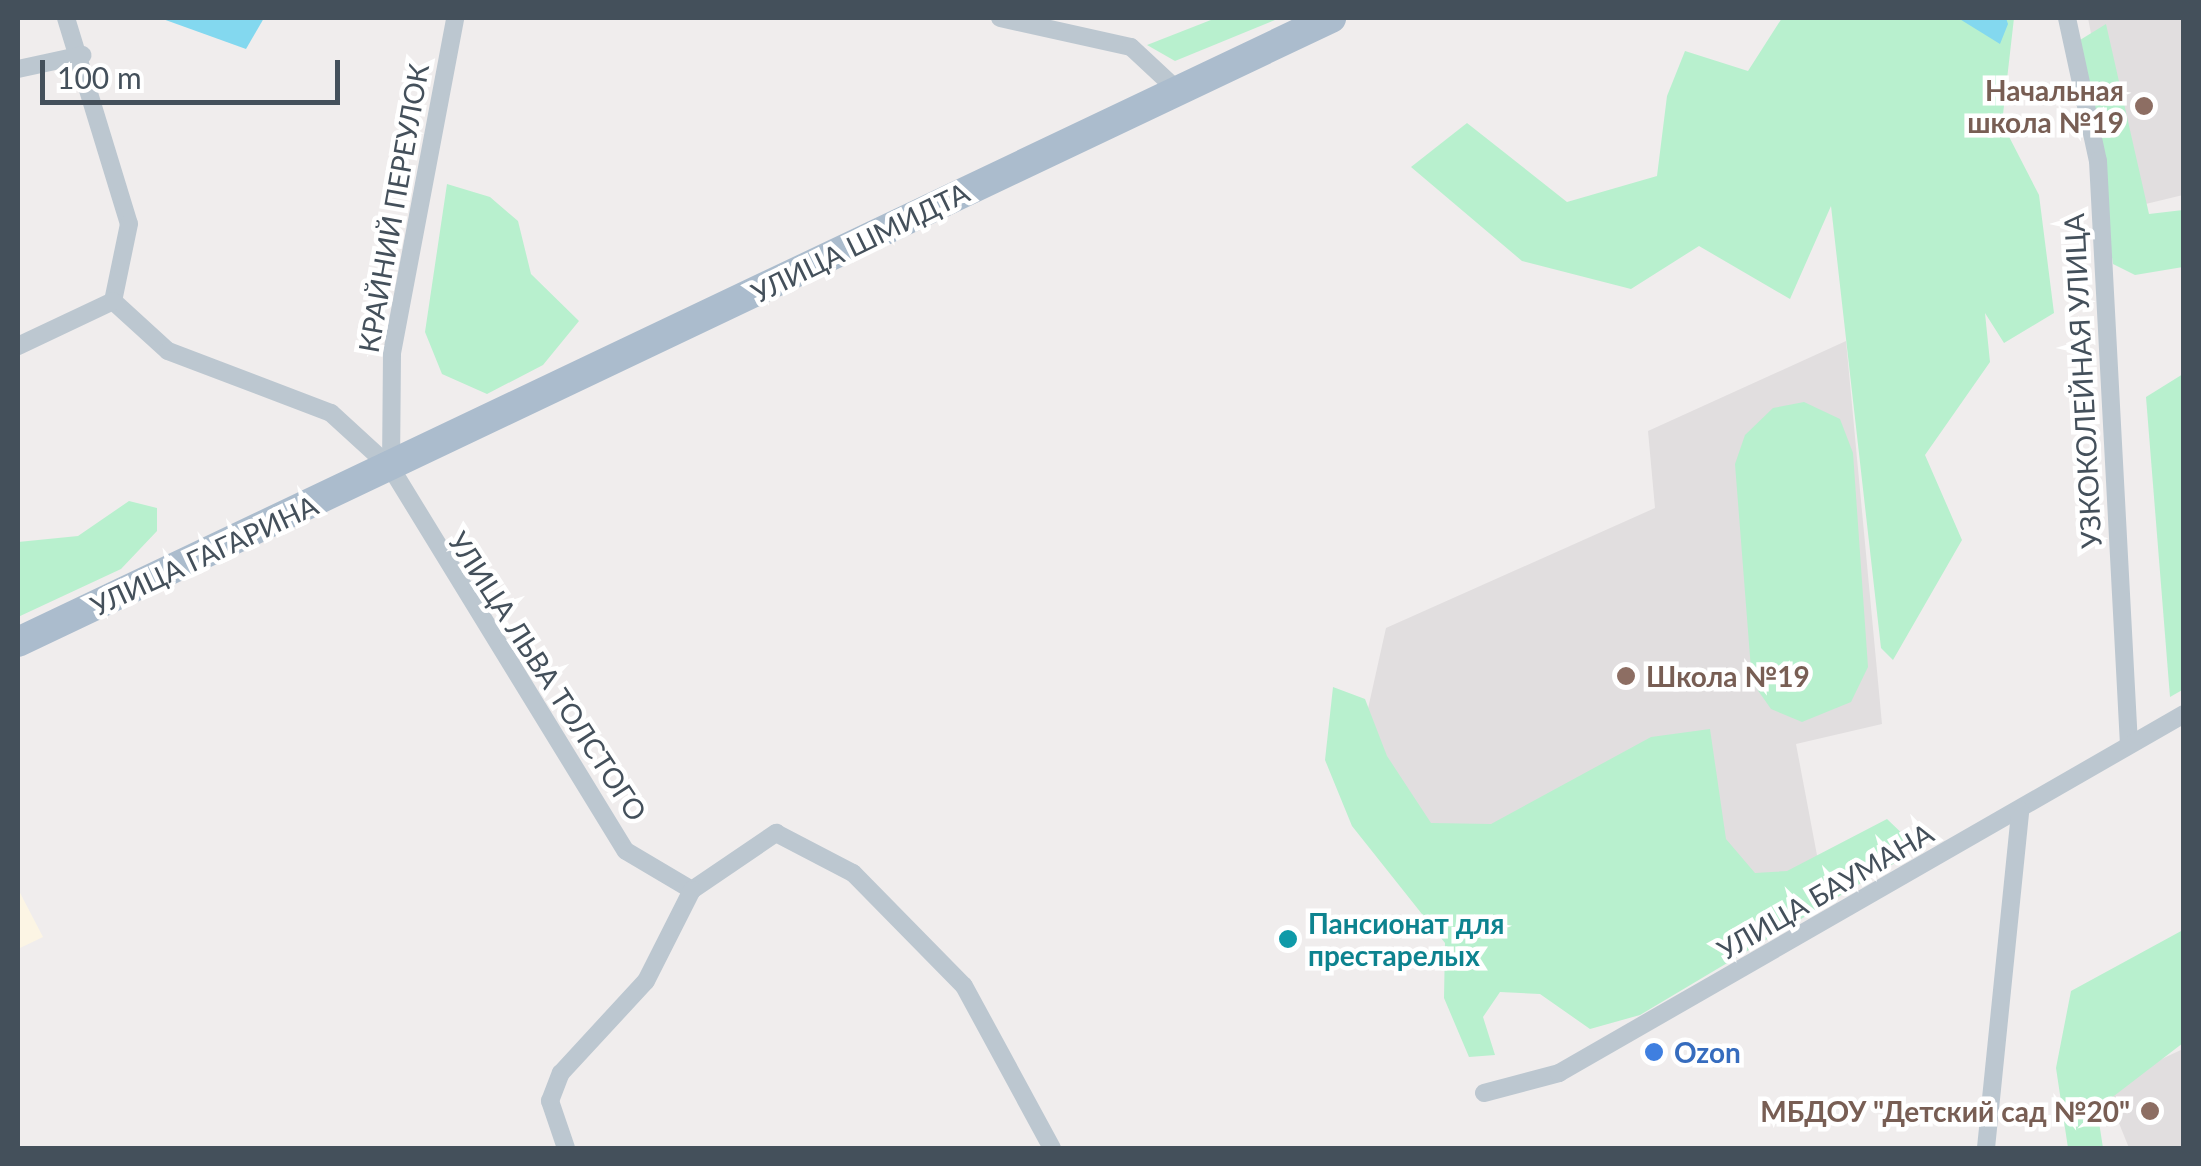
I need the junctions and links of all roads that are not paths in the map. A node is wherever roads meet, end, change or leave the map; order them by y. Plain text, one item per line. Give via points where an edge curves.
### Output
1 (66, 18) edge
2 (454, 18) edge
3 (1000, 18) edge
4 (1331, 18) edge
5 (2066, 18) edge
6 (83, 54) junction
7 (18, 68) edge
8 (1176, 89) junction
9 (113, 301) junction
10 (18, 346) edge
11 (391, 468) junction
12 (18, 642) edge
13 (2184, 714) edge
14 (2129, 744) junction
15 (2020, 811) junction
16 (692, 890) junction
17 (1484, 1093) dead end
18 (566, 1148) edge
19 (1052, 1148) edge
20 (1986, 1148) edge

1 - 6 street
2 - 11 street, КРАЙНИЙ ПЕРЕУЛОК via 392,353
3 - 8 street via 1131,47
4 - 8 main road, УЛИЦА ШМИДТА
5 - 14 street, УЗКОКОЛЕЙНАЯ УЛИЦА via 2098,161
6 - 7 street
6 - 9 street via 129,224
8 - 11 main road, УЛИЦА ШМИДТА
9 - 10 street
9 - 11 street, УЛИЦА ЛЬВА ТОЛСТОГО via 168,350 331,413
11 - 12 main road, УЛИЦА ГАГАРИНА
11 - 16 street, УЛИЦА ЛЬВА ТОЛСТОГО via 626,851
13 - 14 street, УЛИЦА БАУМАНА
14 - 15 street, УЛИЦА БАУМАНА
15 - 17 street, УЛИЦА БАУМАНА via 1559,1073
15 - 20 street
16 - 18 street via 646,981 561,1074 550,1101
16 - 19 street via 776,834 853,873 964,986

